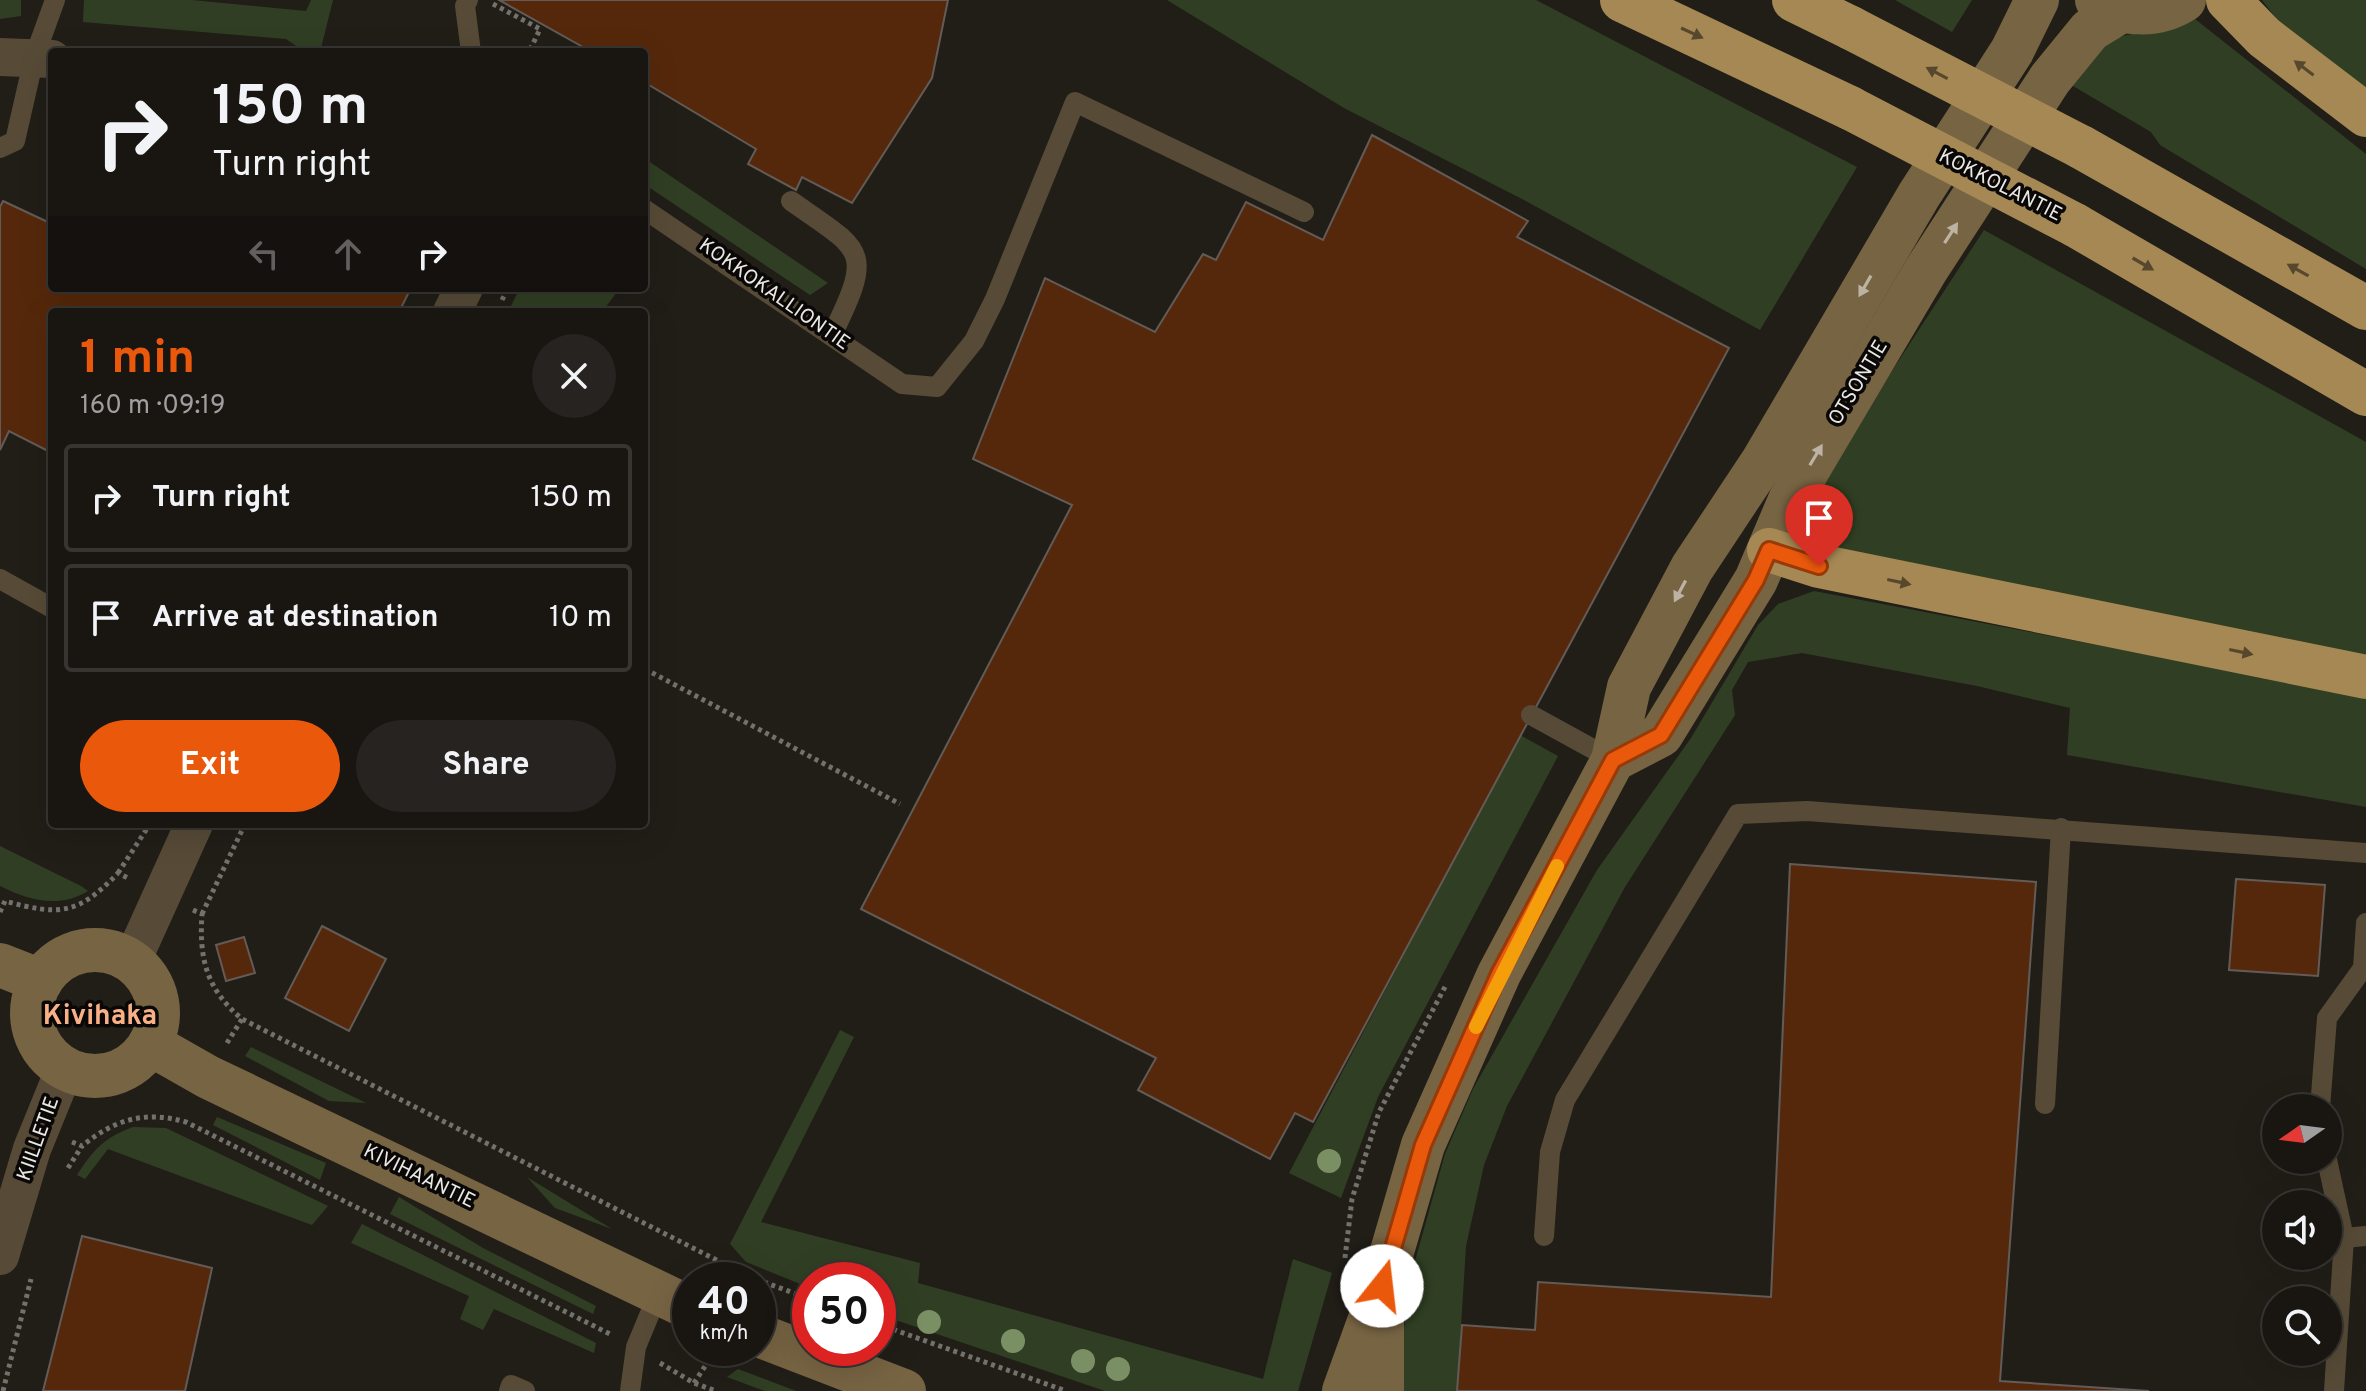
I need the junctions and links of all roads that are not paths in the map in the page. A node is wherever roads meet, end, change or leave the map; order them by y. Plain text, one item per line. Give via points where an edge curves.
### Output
1 (55, 0) edge
2 (468, 0) edge
3 (1622, 0) edge
4 (1794, 0) edge
5 (2037, 0) edge
6 (2184, 0) edge
7 (2228, 0) edge
8 (2109, 5) edge
9 (470, 48) edge
10 (29, 58) edge
11 (2366, 115) edge
12 (0, 148) edge
13 (791, 201) dead end
14 (648, 212) edge
15 (1304, 212) dead end
16 (2366, 308) edge
17 (832, 335) junction
18 (2366, 394) edge
19 (1721, 525) junction
20 (1769, 550) junction
21 (0, 579) edge
22 (48, 606) edge
23 (2366, 677) edge
24 (1531, 715) dead end
25 (1613, 760) junction
26 (192, 828) edge
27 (2061, 828) junction
28 (2366, 853) edge
29 (2366, 923) edge
30 (132, 961) junction
31 (0, 965) edge
32 (41, 981) junction
33 (150, 1044) junction
34 (65, 1068) junction
35 (2321, 1094) edge
36 (2045, 1104) dead end
37 (2330, 1174) edge
38 (1544, 1236) dead end
39 (2366, 1236) edge
40 (2344, 1238) junction
41 (0, 1256) edge
42 (1382, 1286) junction
43 (672, 1300) edge
44 (672, 1303) edge
45 (776, 1342) edge
46 (509, 1391) edge
47 (525, 1391) edge
48 (630, 1391) edge
49 (904, 1391) edge
50 (1344, 1391) edge
51 (1382, 1391) edge
52 (2334, 1391) edge

1 - 10 lane
2 - 9 lane
3 -> 18 highway, KOKKOLANTIE, bridge via 1850,108 2075,225
16 -> 4 highway, bridge via 2081,147
5 -> 19 main road via 2012,51
6 - 8 main road via 2151,12
11 -> 7 highway via 2264,37
20 -> 8 main road, OTSONTIE via 1790,500 1926,270 2042,92
10 - 12 lane via 15,141
13 - 17 lane via 850,242 858,264 854,289
14 - 17 lane, KOKKOKALLIONTIE
15 - 17 lane, KOKKOKALLIONTIE via 1075,102 995,299 974,341 937,387 902,384
19 - 20 main road
19 -> 25 main road via 1629,687
20 -> 23 highway via 1819,566
20 - 25 main road, OTSONTIE via 1661,735
21 - 22 lane
24 - 25 lane
25 - 42 main road via 1499,974 1429,1131
26 - 30 street
27 - 28 lane
27 - 36 lane
27 - 38 lane via 1807,811 1738,814 1565,1100 1550,1152
29 - 35 lane via 2363,968 2327,1018
30 - 32 main road via 92,949 54,965
30 - 33 main road via 146,974 156,1000 157,1027
31 - 32 main road
32 - 34 main road via 34,1000 38,1039
33 - 34 main road via 121,1070 83,1075
33 - 43 main road, KIVIHAANTIE via 208,1077
34 - 41 street, KIILLETIE via 40,1128
37 - 40 lane
39 - 40 lane
40 - 52 lane
42 - 50 main road
42 - 51 main road
44 - 48 lane via 636,1347
45 - 49 main road
46 - 47 lane via 511,1385

